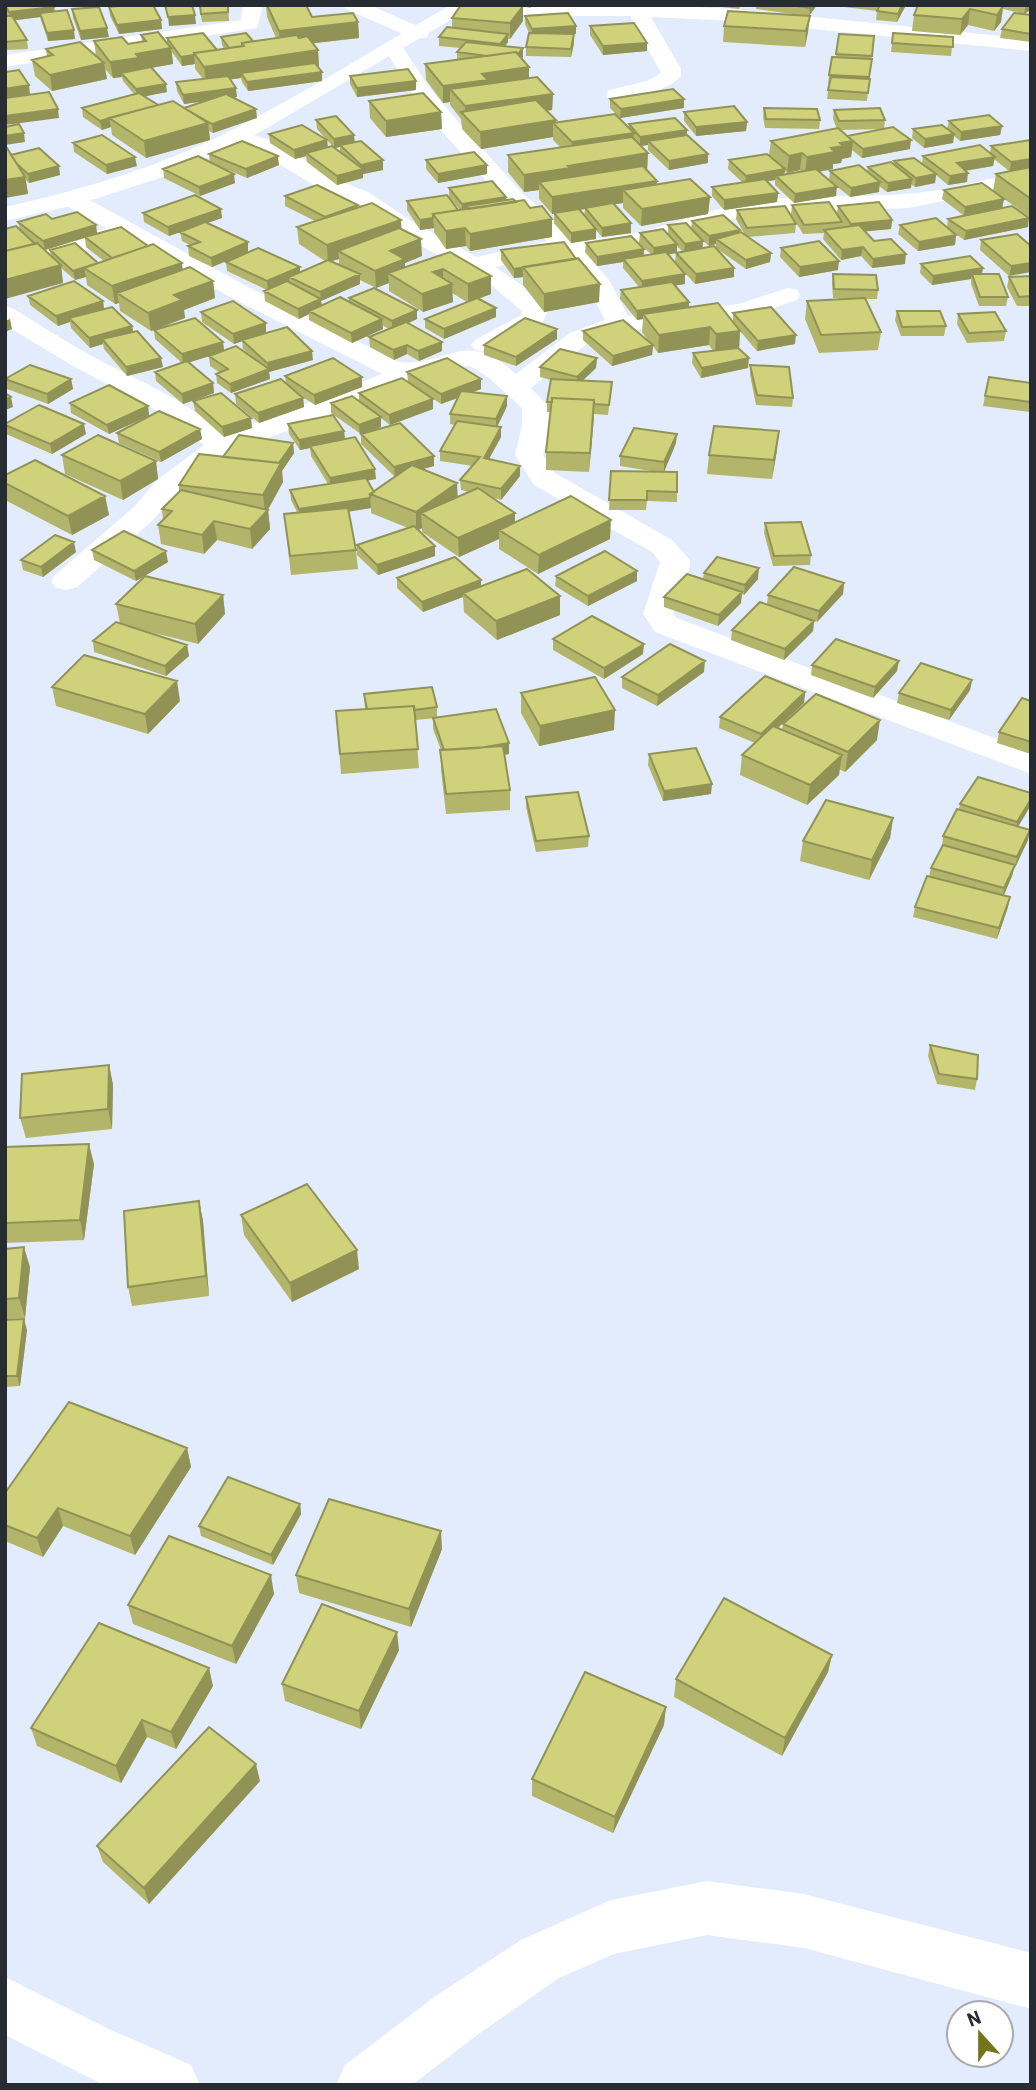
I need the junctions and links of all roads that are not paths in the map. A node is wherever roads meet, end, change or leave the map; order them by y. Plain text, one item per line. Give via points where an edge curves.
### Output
1 (253, 5) edge
2 (353, 5) edge
3 (463, 7) edge
4 (636, 10) junction
5 (825, 14) edge
6 (419, 34) junction
7 (1031, 46) edge
8 (394, 48) junction
9 (5, 61) edge
10 (617, 95) edge
11 (235, 137) junction
12 (1031, 177) edge
13 (71, 199) junction
14 (5, 214) edge
15 (127, 229) junction
16 (563, 244) junction
17 (5, 265) edge
18 (473, 265) junction
19 (788, 295) dead end
20 (5, 314) edge
21 (619, 324) junction
22 (457, 359) junction
23 (404, 373) junction
24 (514, 388) junction
25 (220, 446) junction
26 (66, 581) dead end
27 (1031, 764) edge
28 (1031, 1981) edge
29 (5, 2005) edge
30 (171, 2085) edge
31 (365, 2085) edge

1 - 9 street via 250,23 241,26
2 - 6 street
3 - 4 street
3 - 6 street
4 - 5 street
4 - 10 street via 671,76
5 - 7 street
6 - 8 street
8 - 11 street
8 - 16 street via 447,123
11 - 13 street via 149,174
11 - 18 street via 265,146 332,186 360,197
12 - 16 street via 908,201 764,207 718,215 625,243 595,247
13 - 14 street
13 - 15 street
15 - 17 street
15 - 23 street via 239,292
16 - 18 street
16 - 21 street via 597,279
18 - 22 street via 508,286 535,310 533,319
19 - 21 street via 742,311
20 - 25 street via 90,365 181,411
21 - 24 street via 579,338
22 - 23 street
22 - 24 street via 485,363
23 - 25 street
24 - 27 street via 535,406 529,454 544,479 662,546 675,560 658,614 666,625
25 - 26 street via 167,486 144,513
28 - 31 street via 804,1921 707,1908 611,1927 540,1959
29 - 30 street

